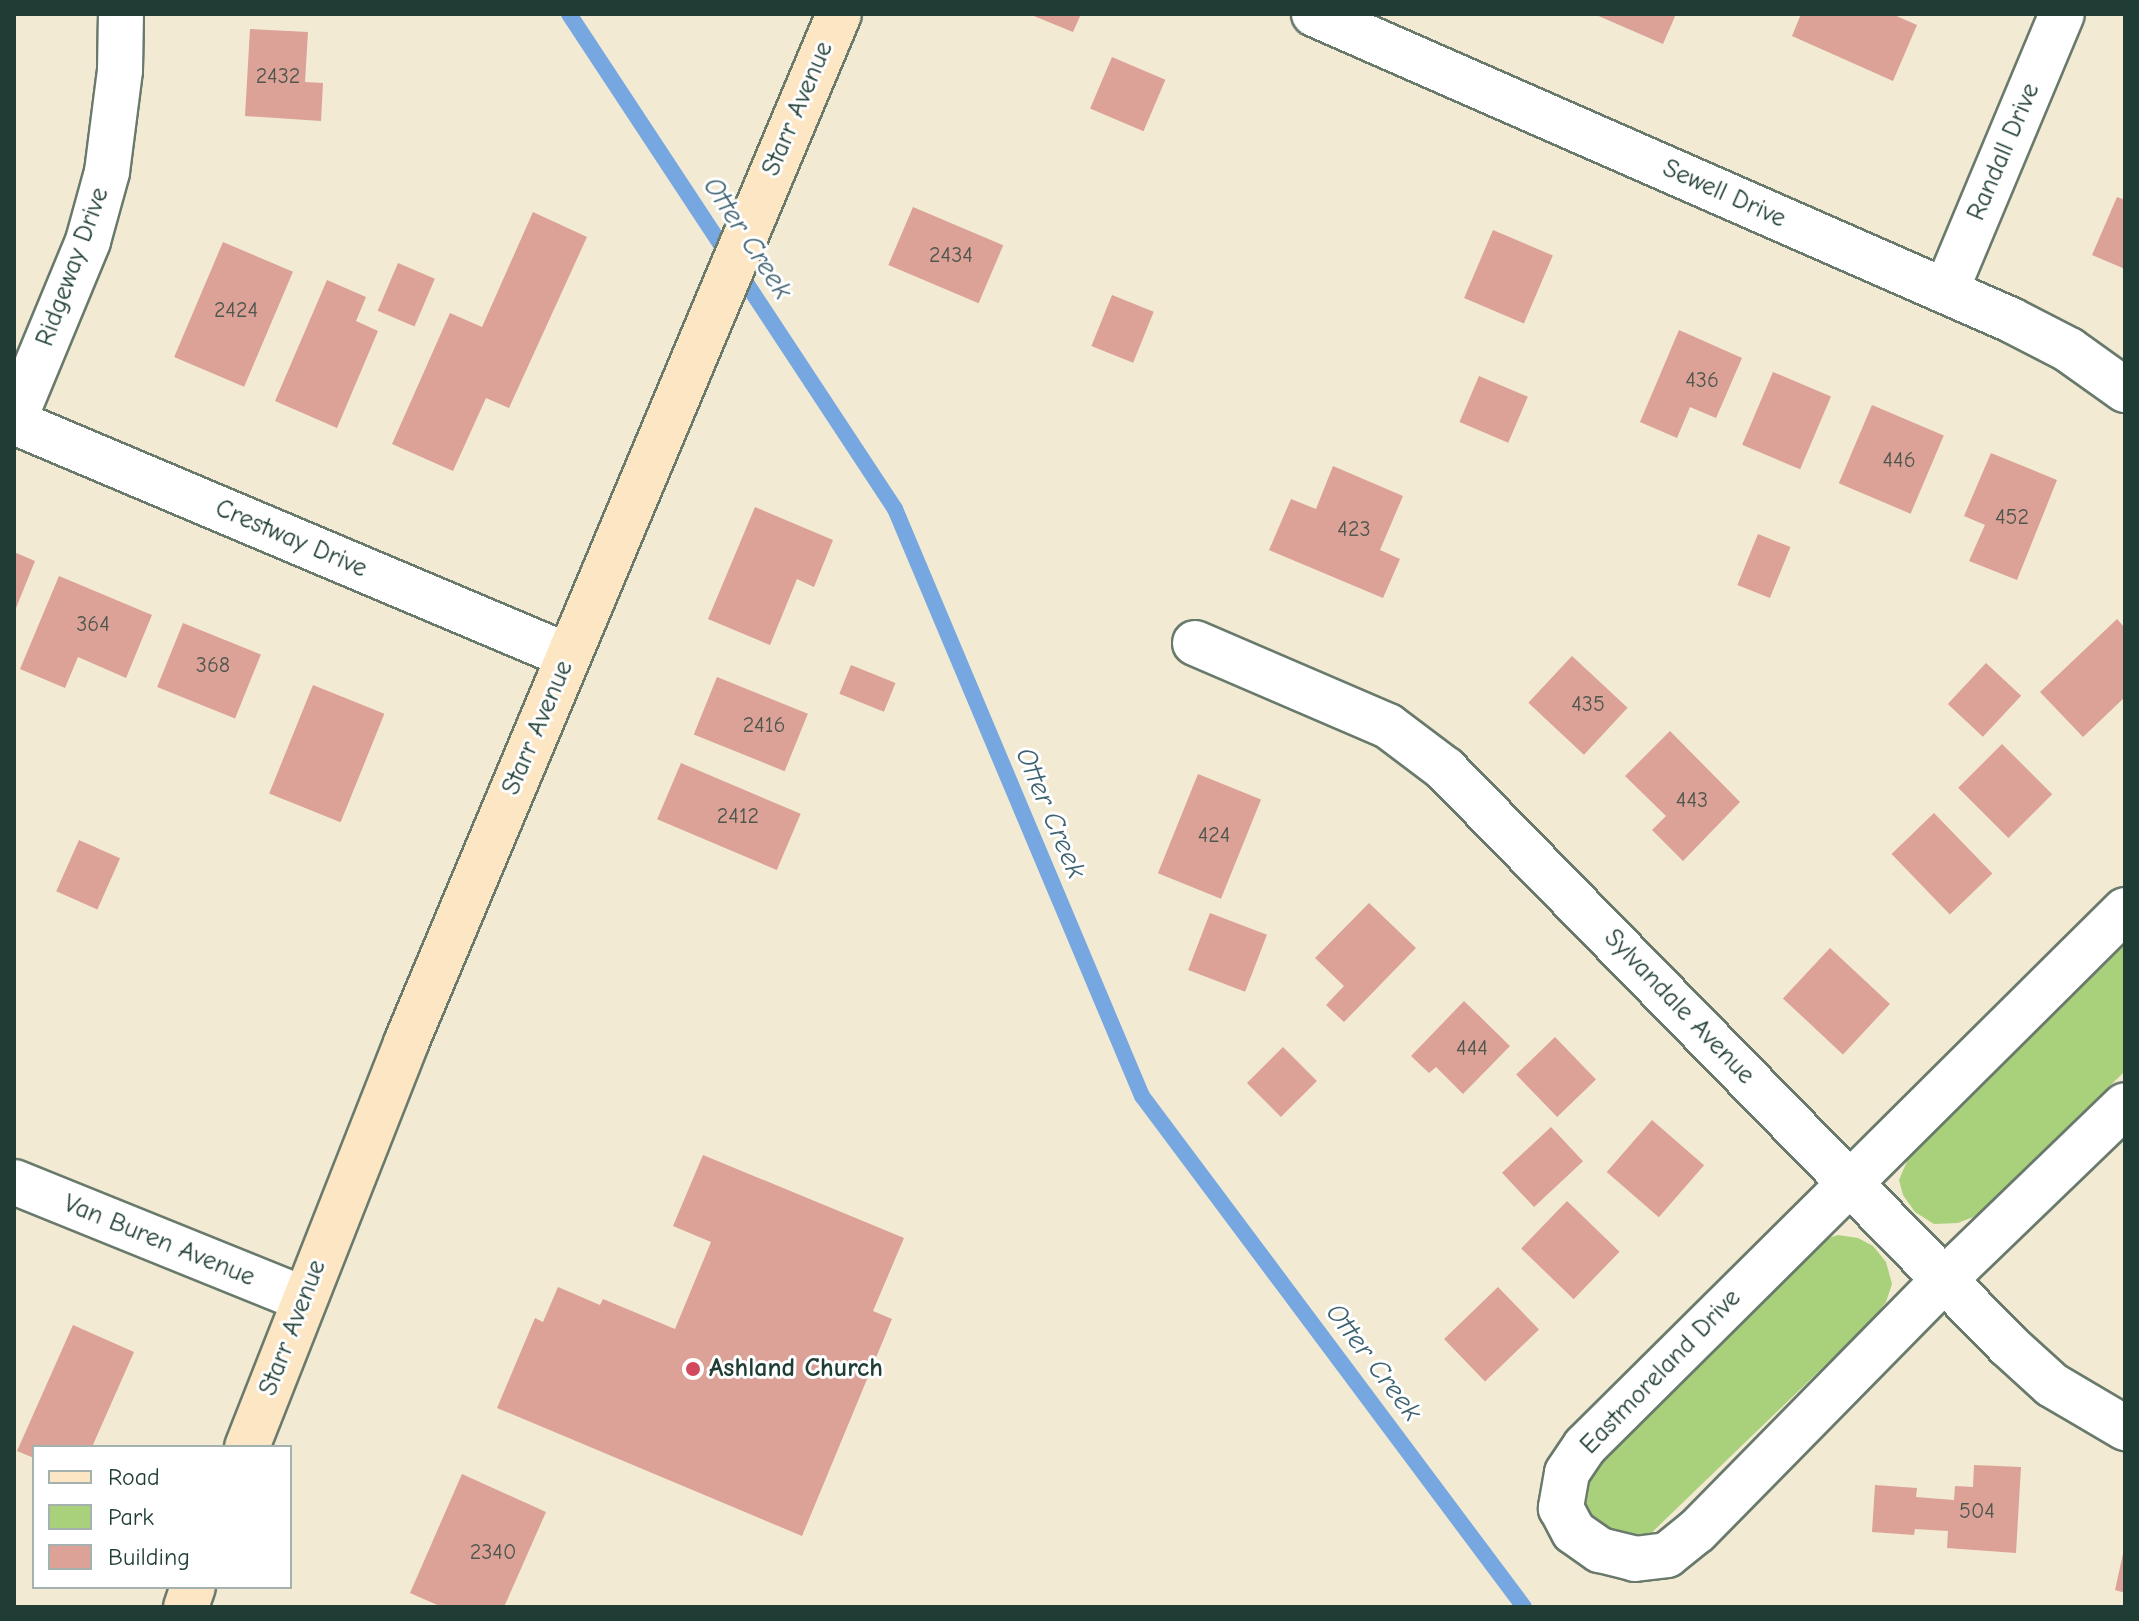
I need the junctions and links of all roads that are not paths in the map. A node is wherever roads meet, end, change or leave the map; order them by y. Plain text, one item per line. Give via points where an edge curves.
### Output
1 (121, 14) edge
2 (839, 14) edge
3 (1314, 14) edge
4 (2062, 14) edge
5 (1946, 291) junction
6 (2125, 390) edge
7 (14, 421) edge
8 (1195, 643) dead end
9 (568, 656) junction
10 (2125, 910) edge
11 (2125, 1105) edge
12 (14, 1182) edge
13 (1849, 1183) junction
14 (1945, 1279) junction
15 (304, 1299) junction
16 (2125, 1428) edge
17 (248, 1445) edge

1 - 7 street, Ridgeway Drive via 107,172 88,241
2 - 9 main road, Starr Avenue
3 - 5 street, Sewell Drive
4 - 5 street, Randall Drive
5 - 6 street, Sewell Drive via 2040,334
7 - 9 street, Crestway Drive
8 - 13 street, Sylvandale Avenue via 1358,712 1417,745
9 - 15 main road, Starr Avenue
10 - 13 street, Eastmoreland Drive
11 - 14 street, Eastmoreland Drive
12 - 15 street, Van Buren Avenue
13 - 14 street, Sylvandale Avenue
13 - 14 street, Eastmoreland Drive via 1585,1446 1567,1473 1561,1508 1574,1532 1600,1550 1635,1559 1667,1555 1697,1531
14 - 16 street, Sylvandale Avenue via 2052,1385
15 - 17 main road, Starr Avenue

